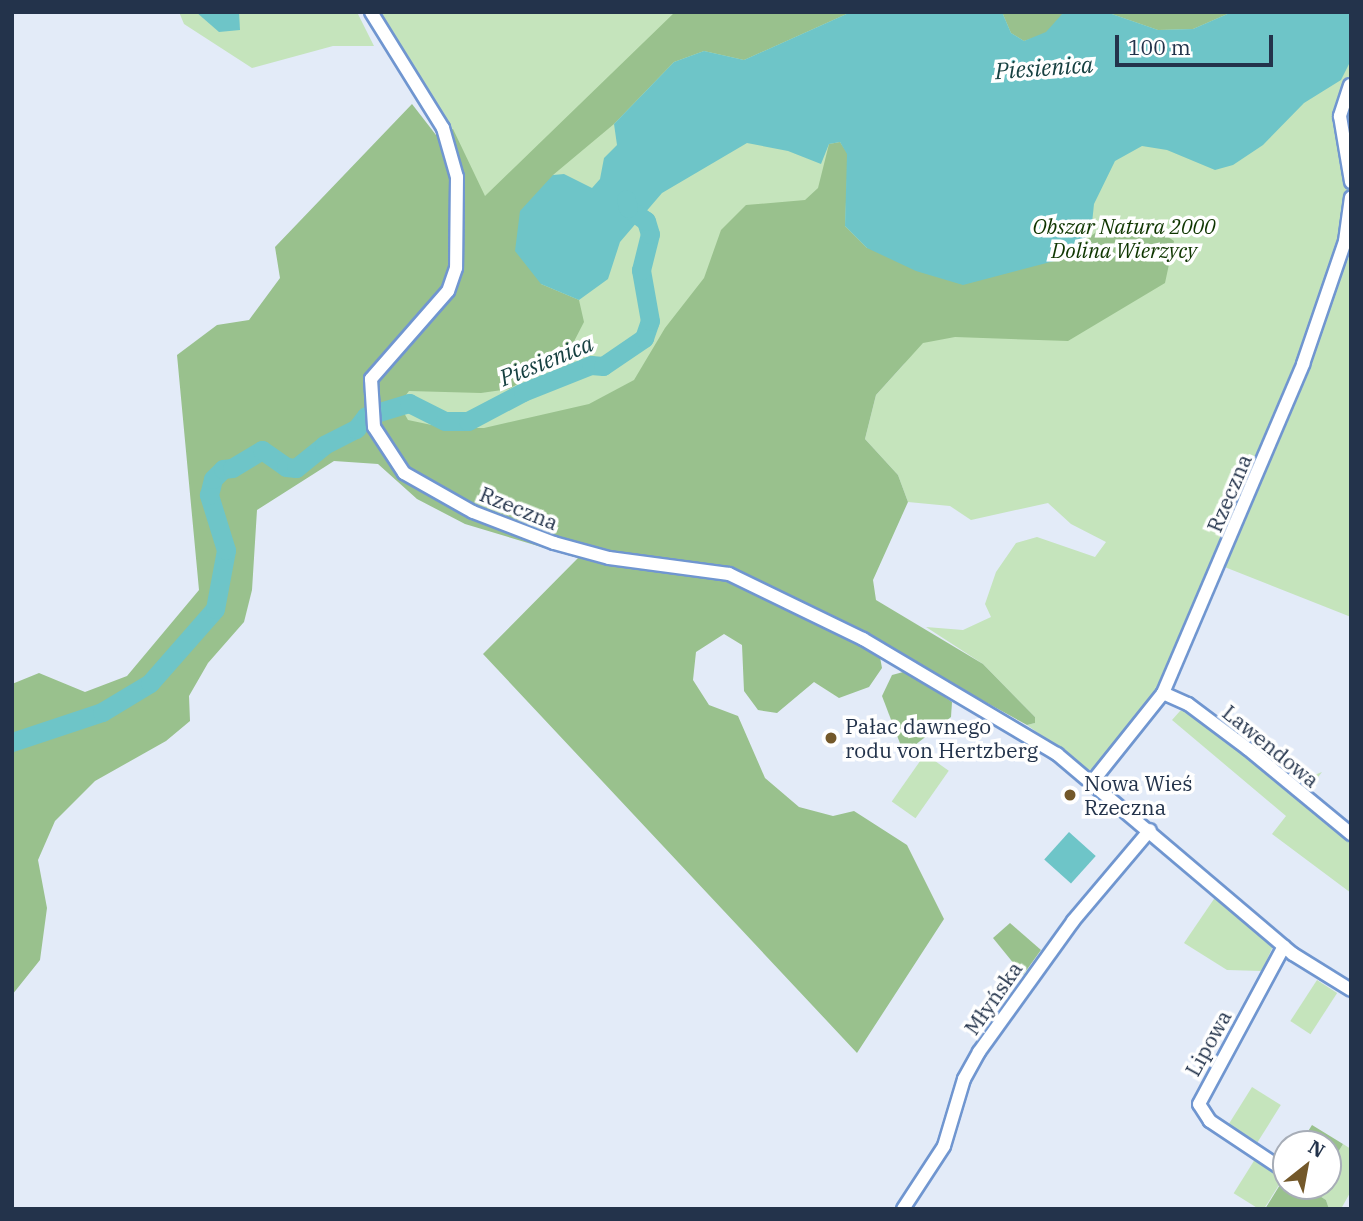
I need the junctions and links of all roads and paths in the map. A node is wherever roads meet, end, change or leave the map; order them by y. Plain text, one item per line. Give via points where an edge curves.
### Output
1 (371, 12) edge
2 (1350, 85) edge
3 (1351, 182) edge
4 (1351, 197) edge
5 (1163, 694) junction
6 (1092, 782) junction
7 (1150, 830) junction
8 (1351, 834) edge
9 (1284, 946) junction
10 (1351, 990) edge
11 (1272, 1162) edge
12 (903, 1209) edge

1 - 6 street, Rzeczna via 443,128 457,177 456,268 447,291 371,379 374,427 404,473 473,512 554,543 609,558 729,574 863,639 989,711
2 - 3 street via 1340,116
4 - 5 street, Rzeczna via 1345,242 1303,364
5 - 6 street, Rzeczna
5 - 8 street, Lawendowa via 1188,704 1238,741
6 - 7 street, Rzeczna
7 - 9 street, Rzeczna
7 - 12 street, Młyńska via 1073,921 979,1052 964,1079 944,1146
9 - 10 street, Rzeczna
9 - 11 street, Lipowa via 1199,1104 1210,1121

